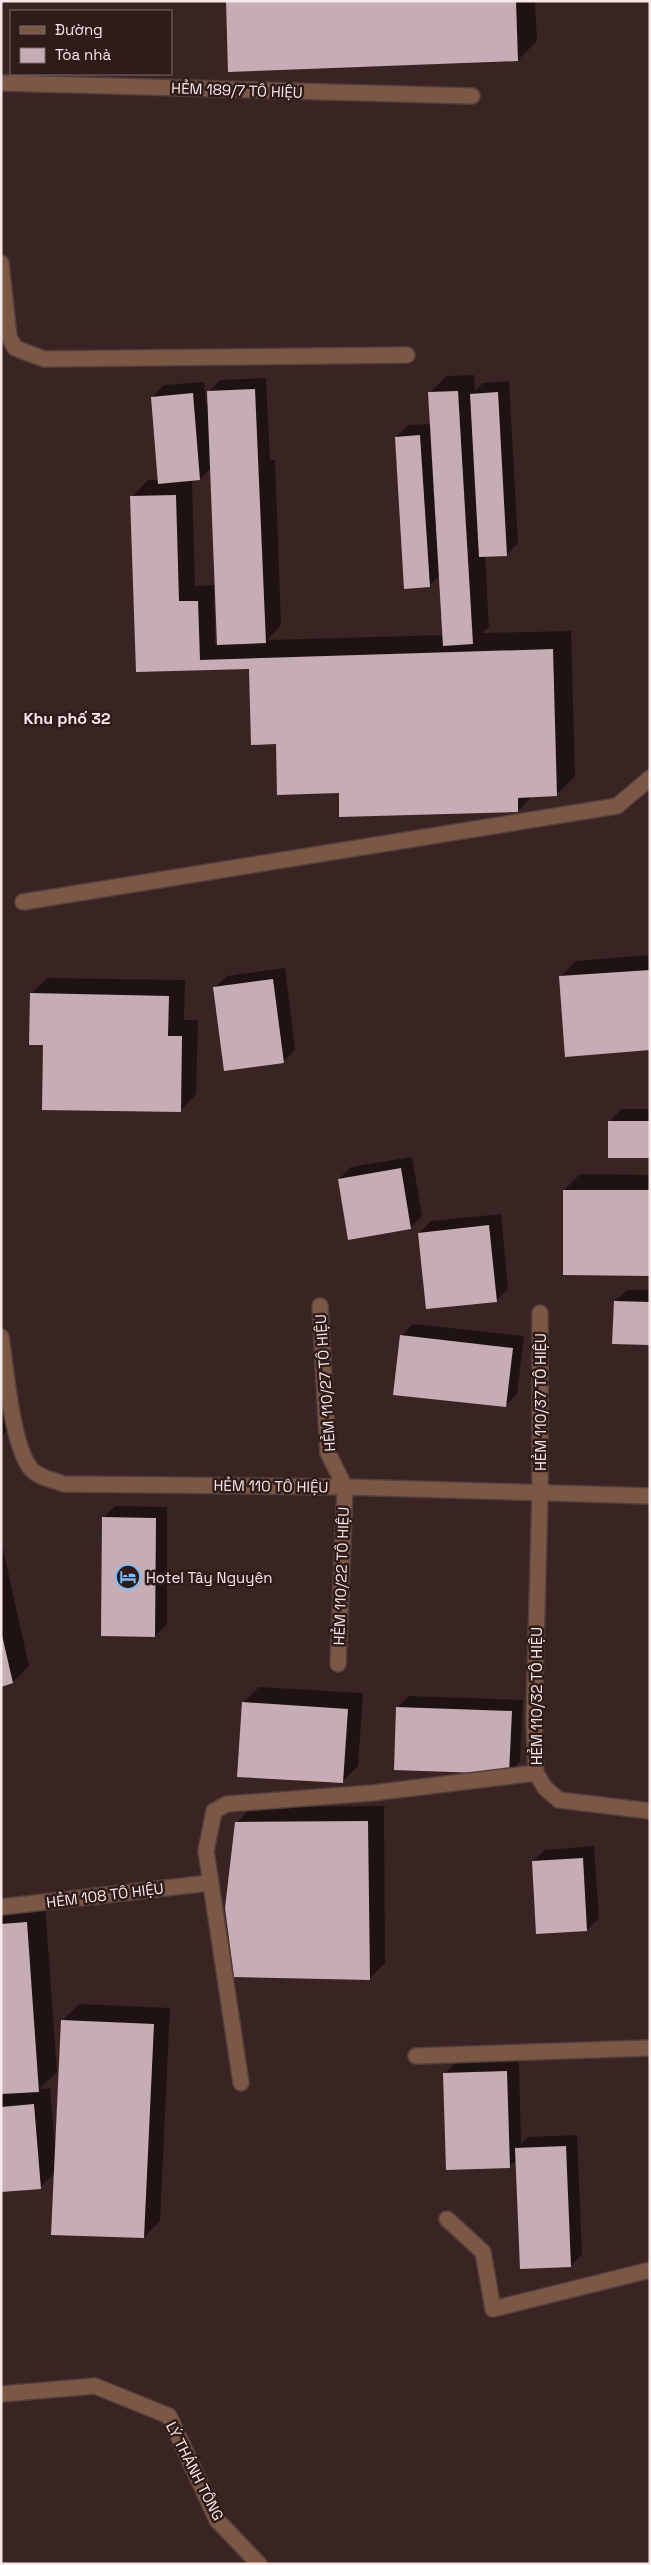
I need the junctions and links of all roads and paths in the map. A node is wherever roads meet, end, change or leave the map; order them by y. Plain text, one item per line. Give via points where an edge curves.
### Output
1 (1, 83) edge
2 (472, 96) dead end
3 (1, 263) edge
4 (407, 354) dead end
5 (650, 778) edge
6 (23, 902) dead end
7 (320, 1306) dead end
8 (540, 1312) dead end
9 (1, 1337) edge
10 (345, 1487) junction
11 (540, 1492) junction
12 (650, 1496) edge
13 (338, 1664) dead end
14 (536, 1773) junction
15 (650, 1811) edge
16 (209, 1883) junction
17 (1, 1907) edge
18 (650, 2048) edge
19 (416, 2056) dead end
20 (241, 2083) dead end
21 (447, 2219) dead end
22 (650, 2270) edge
23 (1, 2394) edge
24 (259, 2564) edge

1 - 2 street, HẺM 189/7 TÔ HIỆU
3 - 4 street via 9,338 15,348 44,359
5 - 6 street via 617,806
7 - 10 street, HẺM 110/27 TÔ HIỆU via 328,1453
8 - 11 street, HẺM 110/37 TÔ HIỆU
9 - 10 street, HẺM 110 TÔ HIỆU via 18,1441 32,1470 45,1478 64,1484
10 - 11 street, HẺM 110 TÔ HIỆU
10 - 13 street, HẺM 110/22 TÔ HIỆU
11 - 12 street, HẺM 110 TÔ HIỆU
11 - 14 street, HẺM 110/32 TÔ HIỆU via 534,1719
14 - 15 street, HẺM 110/32 TÔ HIỆU via 545,1788 559,1800
14 - 16 street via 372,1794 228,1804 214,1811 206,1851
16 - 17 street, HẺM 108 TÔ HIỆU
16 - 20 street
18 - 19 street
21 - 22 street via 483,2252 493,2309
23 - 24 street, LÝ THÁNH TÔNG via 95,2386 169,2416 216,2520

